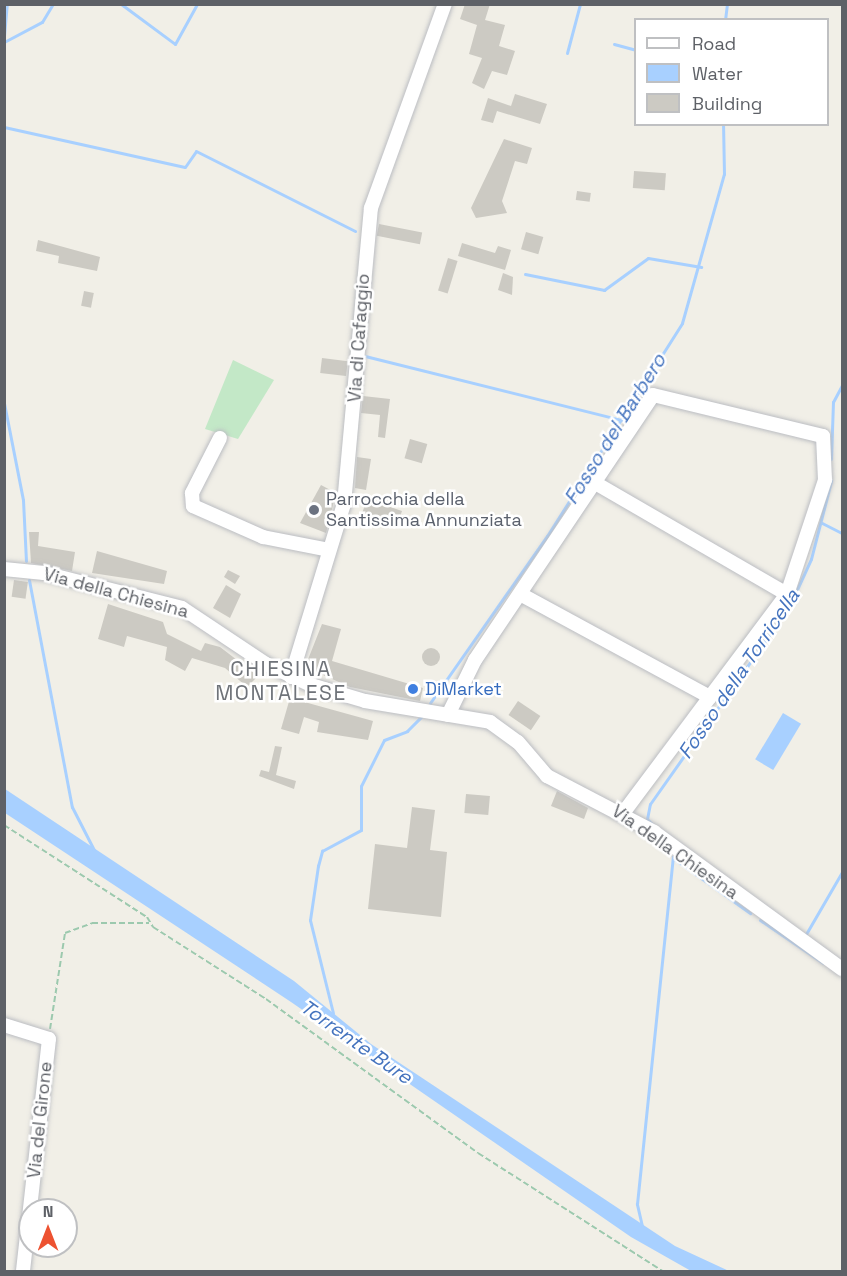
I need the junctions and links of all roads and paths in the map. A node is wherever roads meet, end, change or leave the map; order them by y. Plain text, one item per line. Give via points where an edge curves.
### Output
1 (445, 4) edge
2 (220, 438) dead end
3 (597, 484) junction
4 (329, 550) junction
5 (4, 569) edge
6 (787, 594) junction
7 (522, 595) junction
8 (291, 677) junction
9 (710, 697) junction
10 (448, 715) junction
11 (623, 813) junction
12 (4, 825) edge
13 (150, 923) junction
14 (843, 969) edge
15 (4, 1025) edge
16 (48, 1038) junction
17 (23, 1272) edge
18 (664, 1272) edge

1 - 4 street, Via di Cafaggio via 369,213 345,500
2 - 4 street via 192,493 194,506 263,537
3 - 6 street
3 - 6 street via 653,395 822,436 825,480
3 - 7 street
4 - 8 street, Via di Cafaggio
5 - 8 street, Via della Chiesina via 36,571 182,608
6 - 9 street
7 - 9 street
7 - 10 street via 475,660
8 - 10 street, Via della Chiesina via 365,701
9 - 11 street
10 - 11 street, Via della Chiesina via 490,722 518,742 547,776
11 - 14 street, Via della Chiesina
12 - 13 path
13 - 16 path via 92,923 65,933
13 - 18 path via 478,1153
15 - 16 street
16 - 17 street, Via del Girone

